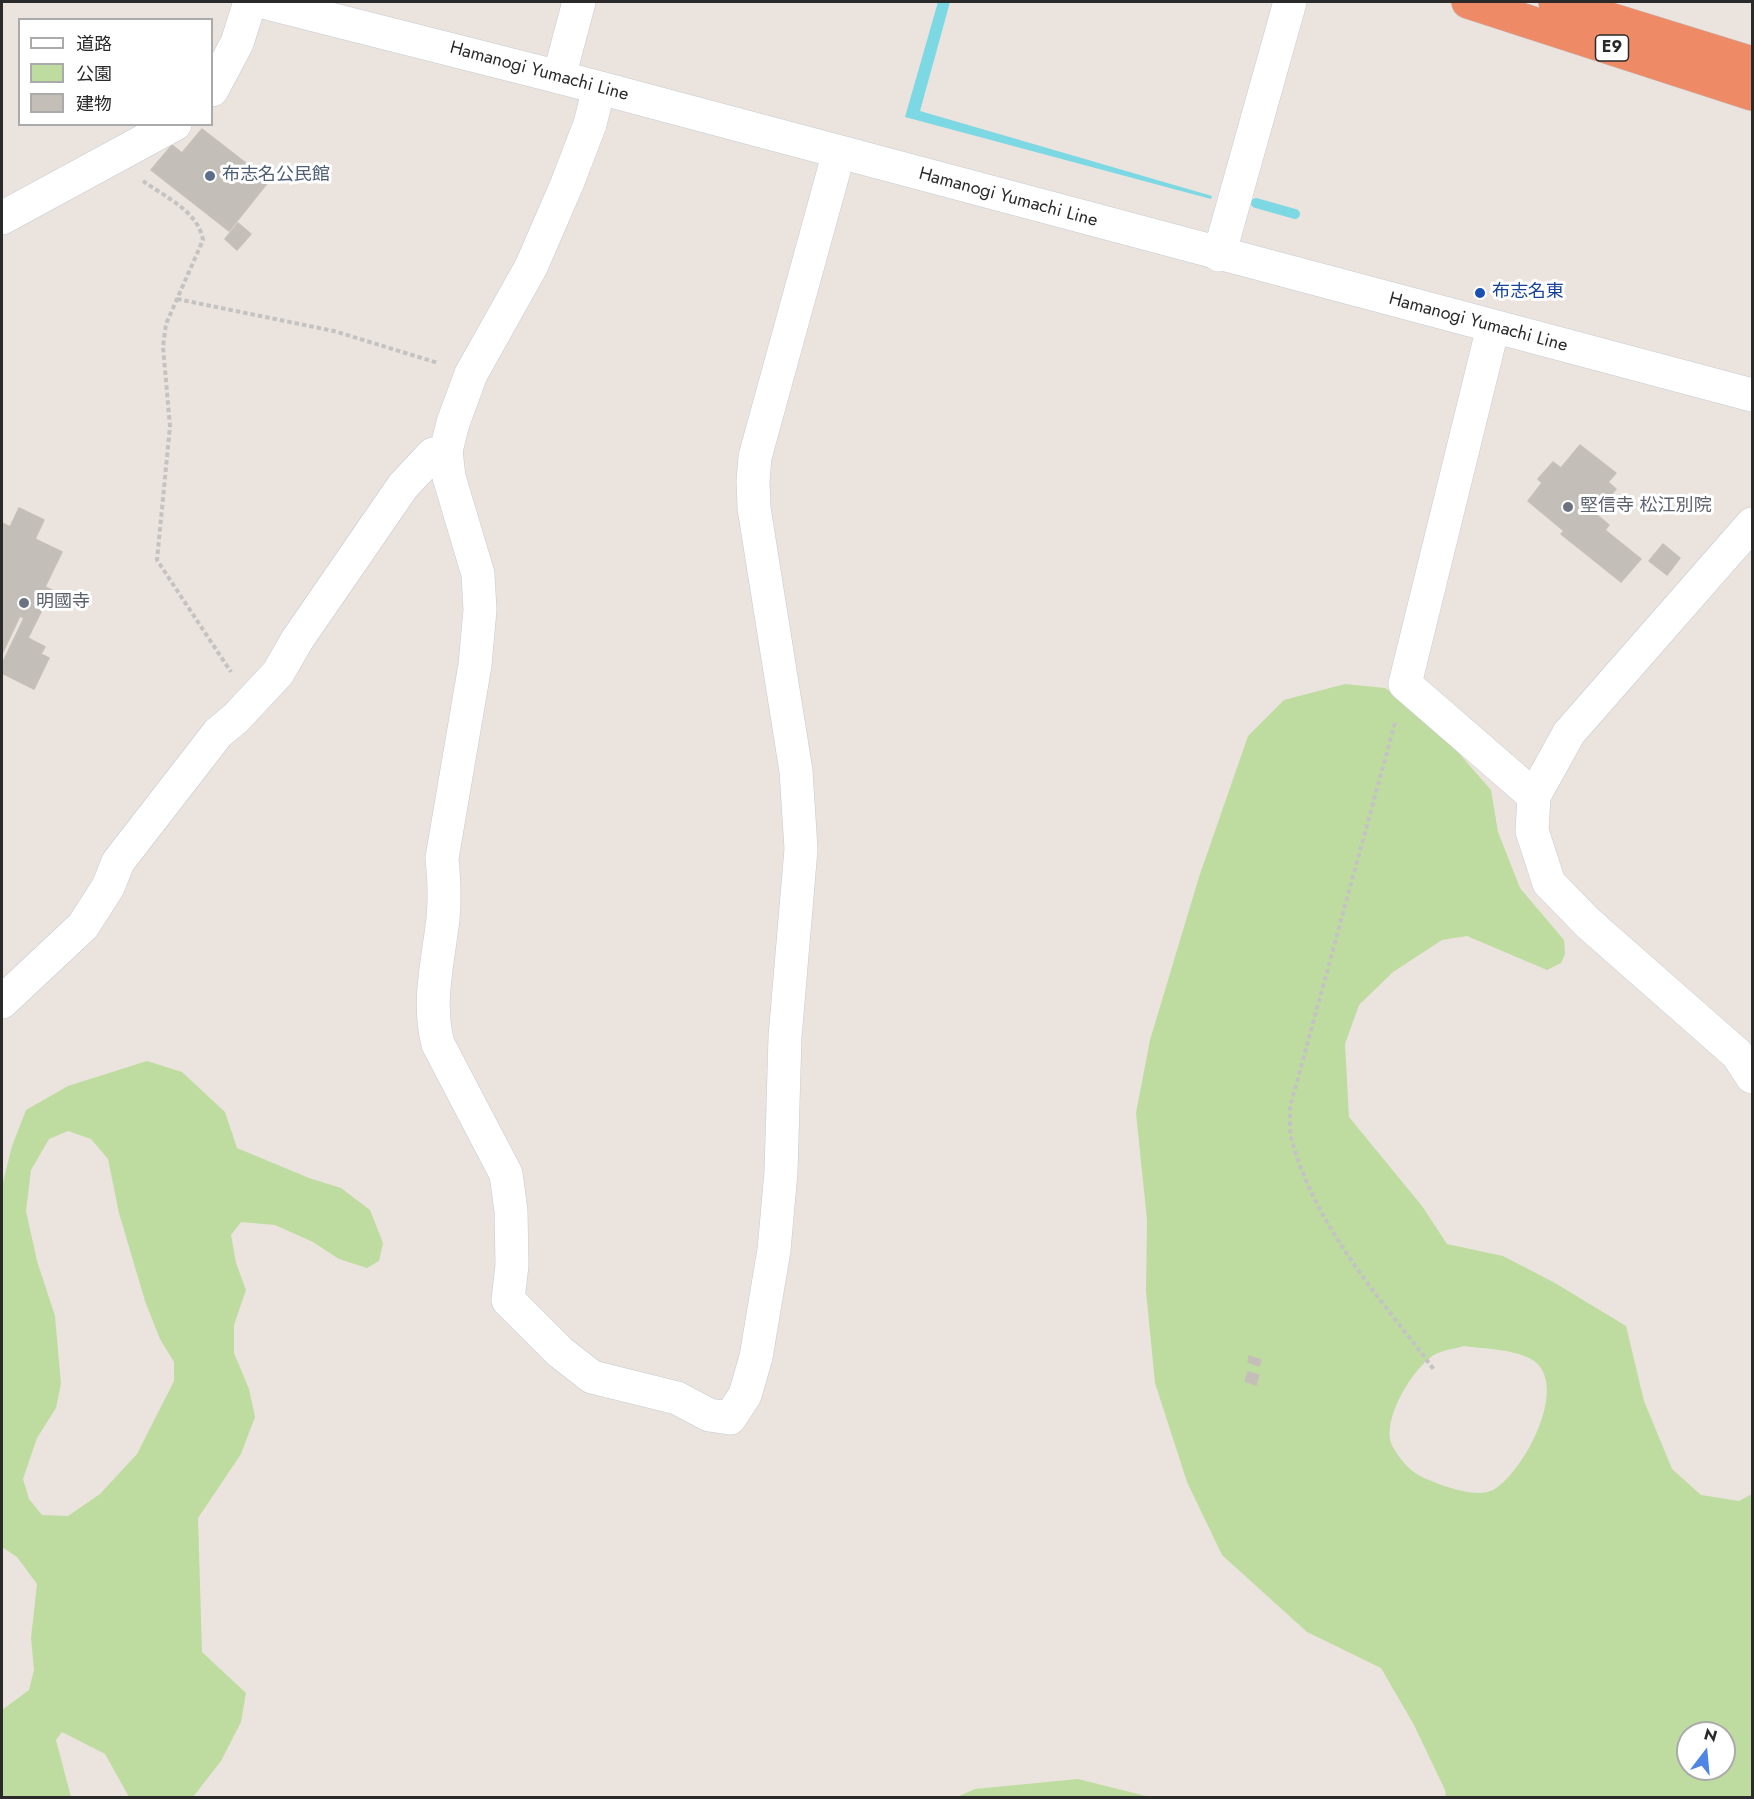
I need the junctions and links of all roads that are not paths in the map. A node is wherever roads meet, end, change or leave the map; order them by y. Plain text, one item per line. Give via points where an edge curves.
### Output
1 (250, 2) edge
2 (263, 2) edge
3 (579, 2) edge
4 (1290, 2) edge
5 (1470, 2) edge
6 (1555, 2) edge
7 (1565, 2) edge
8 (1752, 48) edge
9 (1752, 63) edge
10 (1675, 69) junction
11 (559, 77) junction
12 (213, 88) edge
13 (599, 88) junction
14 (1752, 94) edge
15 (1752, 107) edge
16 (172, 126) edge
17 (839, 152) junction
18 (2, 218) edge
19 (1219, 255) junction
20 (1493, 327) junction
21 (1752, 395) edge
22 (446, 451) junction
23 (1752, 524) edge
24 (1534, 796) junction
25 (2, 1002) edge
26 (1752, 1077) edge

1 - 12 street via 237,44
2 - 11 street, Hamanogi Yumachi Line
3 - 11 street
4 - 19 street
5 - 10 highway, E9
6 - 9 highway, E9
7 - 8 highway
10 - 14 highway, E9
10 - 15 highway
11 - 13 street, Hamanogi Yumachi Line
13 - 17 street, Hamanogi Yumachi Line
13 - 22 street via 567,184 535,256 471,374
16 - 18 street
17 - 19 street, Hamanogi Yumachi Line
17 - 22 street via 755,457 753,481 760,554 796,771 801,849 785,1037 782,1172 774,1250 756,1357 745,1395 730,1418 709,1415 676,1398 592,1377 560,1352 508,1300 512,1265 506,1174 438,1044 433,1025 444,888 442,858 475,664 480,610 478,574 449,477
19 - 20 street, Hamanogi Yumachi Line
20 - 21 street, Hamanogi Yumachi Line
20 - 24 street via 1405,684
22 - 25 street via 434,454 403,486 278,673 218,733 118,862 108,887 83,926
23 - 24 street via 1569,733
24 - 26 street via 1532,831 1549,884 1737,1054

